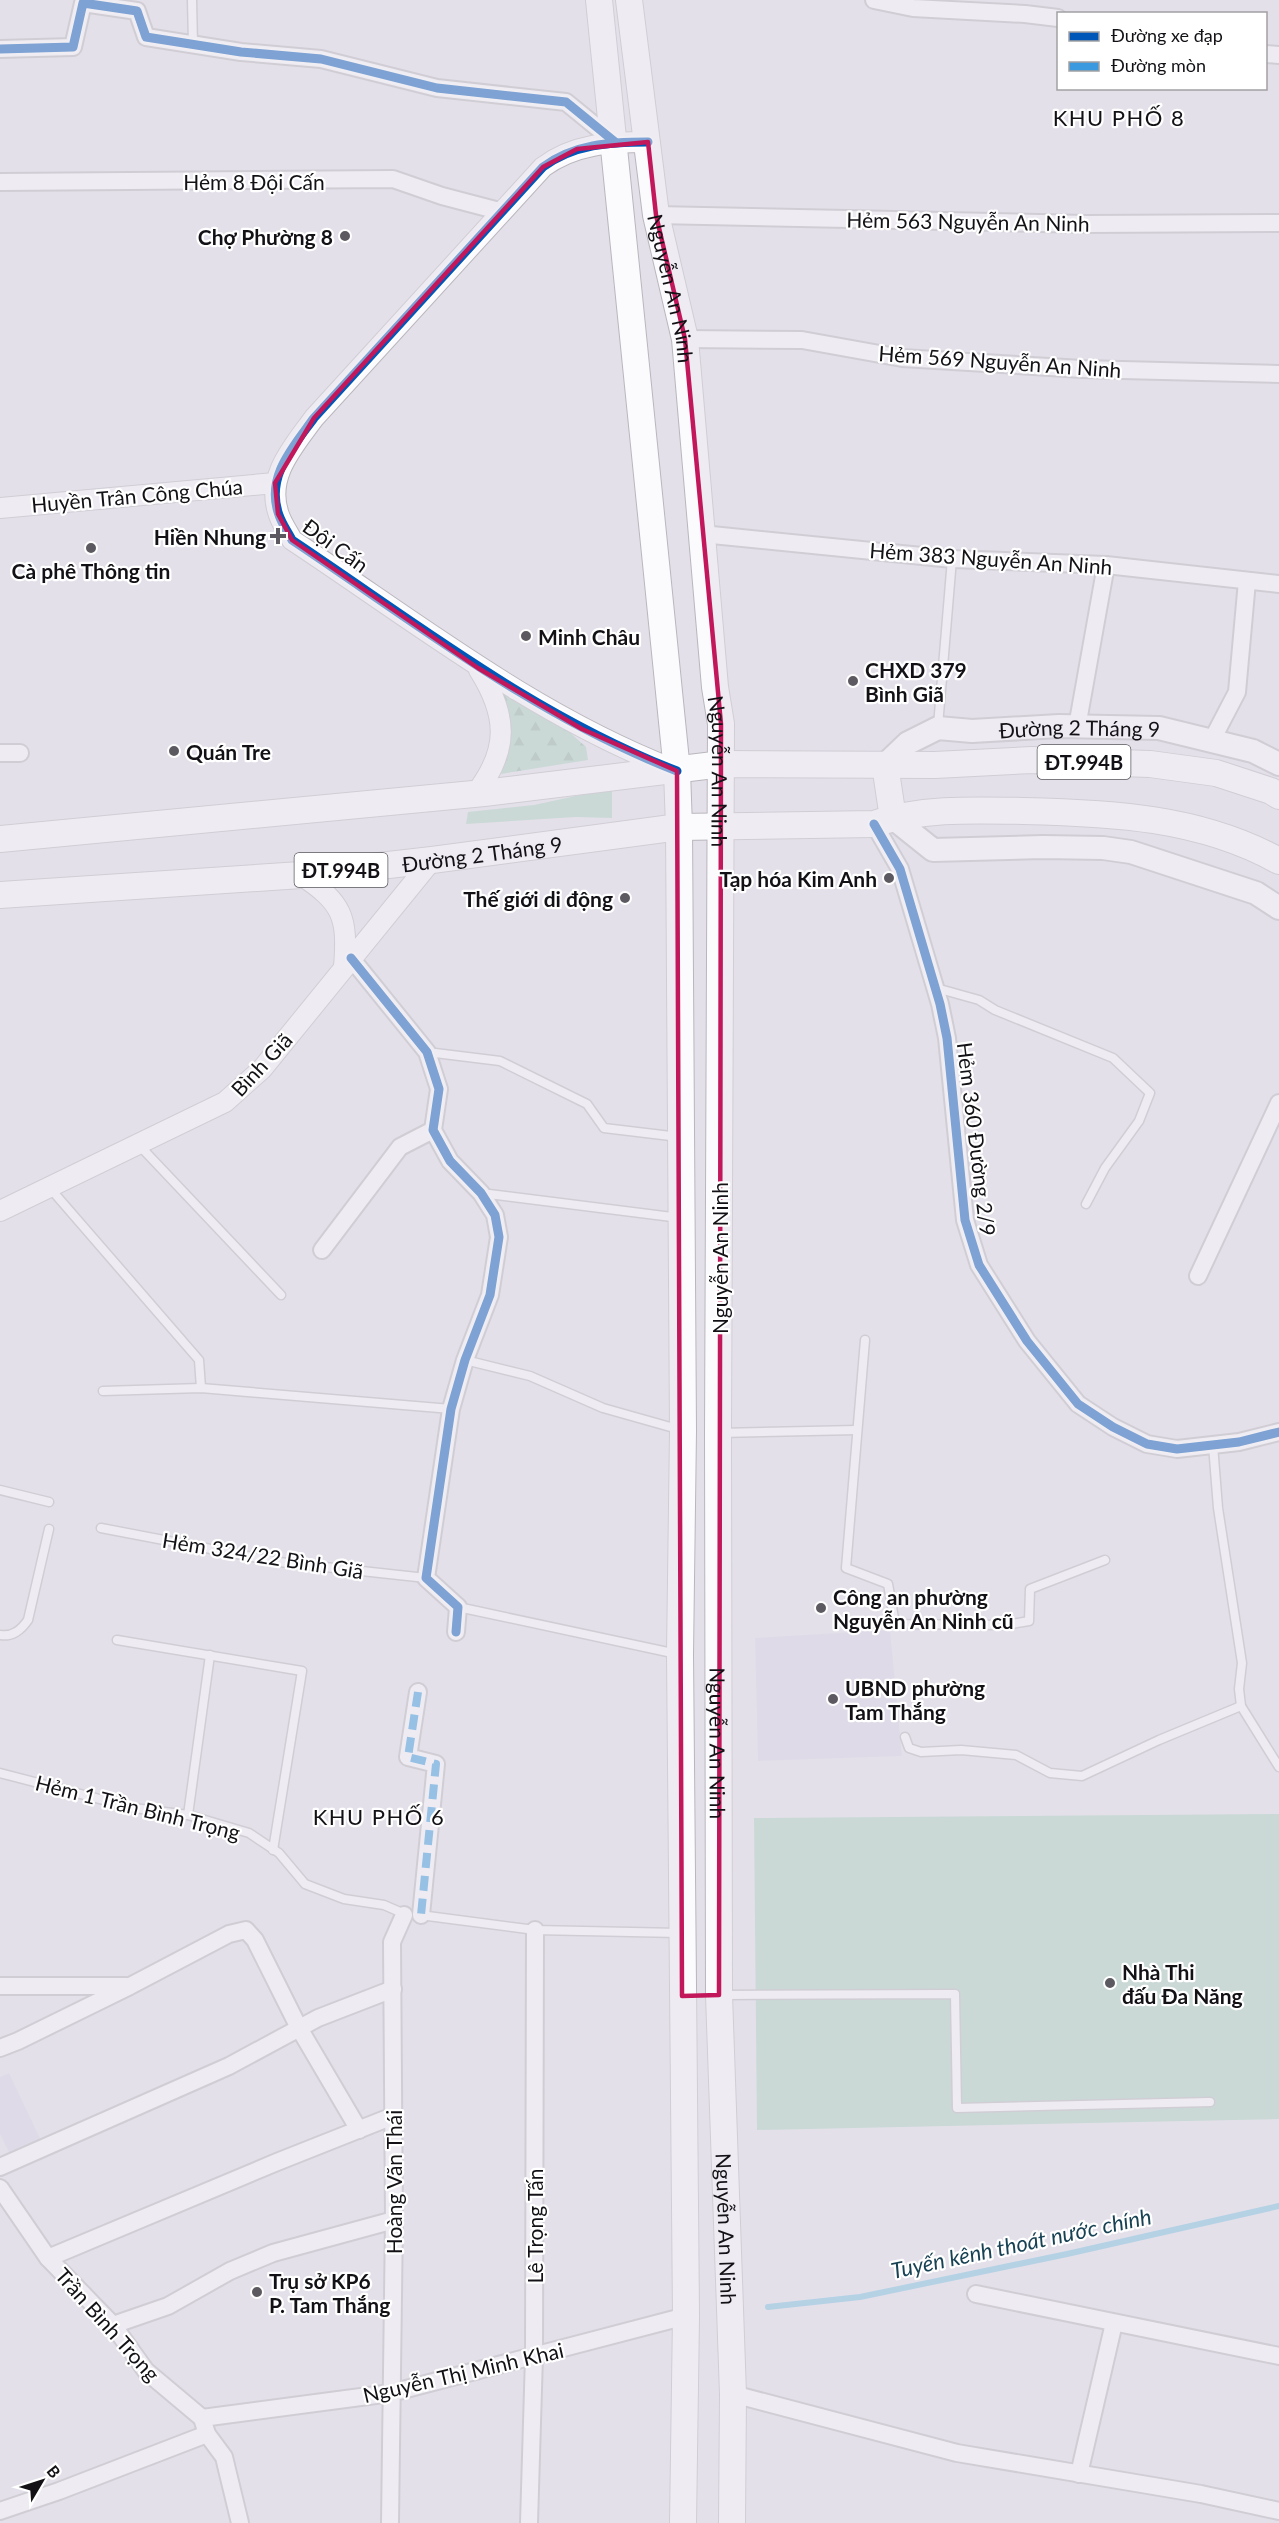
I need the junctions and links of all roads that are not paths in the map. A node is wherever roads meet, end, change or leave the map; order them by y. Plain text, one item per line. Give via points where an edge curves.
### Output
1 (192, 0) edge
2 (599, 0) edge
3 (629, 0) edge
4 (874, 0) edge
5 (1057, 18) edge
6 (193, 44) junction
7 (0, 49) edge
8 (615, 142) junction
9 (648, 142) junction
10 (0, 182) edge
11 (503, 212) junction
12 (656, 214) junction
13 (1279, 223) edge
14 (685, 339) junction
15 (1279, 375) edge
16 (275, 483) junction
17 (0, 508) edge
18 (702, 534) junction
19 (952, 559) junction
20 (1106, 565) junction
21 (1247, 581) junction
22 (1279, 584) edge
23 (478, 668) junction
24 (1077, 727) junction
25 (938, 728) junction
26 (1212, 740) junction
27 (0, 753) edge
28 (20, 753) dead end
29 (722, 764) junction
30 (1279, 764) edge
31 (885, 765) junction
32 (677, 771) junction
33 (476, 793) junction
34 (1279, 796) edge
35 (883, 821) junction
36 (723, 825) junction
37 (679, 827) junction
38 (0, 839) edge
39 (432, 860) junction
40 (1279, 861) edge
41 (301, 874) junction
42 (0, 895) edge
43 (1279, 908) edge
44 (348, 963) junction
45 (936, 988) junction
46 (427, 1052) junction
47 (1279, 1103) edge
48 (433, 1130) junction
49 (681, 1137) junction
50 (138, 1144) junction
51 (49, 1186) junction
52 (481, 1193) junction
53 (1086, 1204) dead end
54 (0, 1211) edge
55 (681, 1218) junction
56 (322, 1250) dead end
57 (1198, 1276) dead end
58 (281, 1295) dead end
59 (865, 1340) dead end
60 (465, 1360) junction
61 (201, 1388) junction
62 (103, 1391) dead end
63 (451, 1409) junction
64 (857, 1430) junction
65 (683, 1431) junction
66 (1279, 1432) edge
67 (718, 1433) junction
68 (1213, 1446) junction
69 (0, 1490) edge
70 (49, 1502) dead end
71 (101, 1528) dead end
72 (49, 1529) dead end
73 (1105, 1560) dead end
74 (426, 1578) junction
75 (458, 1606) junction
76 (456, 1632) dead end
77 (0, 1635) edge
78 (117, 1640) dead end
79 (680, 1654) junction
80 (210, 1655) junction
81 (418, 1692) dead end
82 (1241, 1706) junction
83 (905, 1737) dead end
84 (1279, 1767) edge
85 (0, 1773) edge
86 (188, 1815) junction
87 (273, 1850) junction
88 (404, 1915) junction
89 (421, 1915) junction
90 (535, 1929) junction
91 (682, 1933) junction
92 (0, 1986) edge
93 (130, 1986) junction
94 (393, 1989) junction
95 (719, 1995) junction
96 (682, 1996) junction
97 (299, 2028) junction
98 (0, 2048) edge
99 (1210, 2102) dead end
100 (393, 2116) junction
101 (359, 2130) junction
102 (0, 2167) edge
103 (0, 2188) edge
104 (394, 2220) junction
105 (48, 2258) junction
106 (976, 2294) dead end
107 (686, 2316) junction
108 (1114, 2323) junction
109 (113, 2325) junction
110 (534, 2356) junction
111 (1279, 2356) edge
112 (391, 2392) junction
113 (733, 2394) junction
114 (202, 2418) junction
115 (207, 2434) junction
116 (1079, 2474) junction
117 (0, 2511) edge
118 (1279, 2511) edge
119 (240, 2523) edge
120 (390, 2523) edge
121 (529, 2523) edge
122 (683, 2523) edge
123 (732, 2523) edge

1 - 6 lane
2 - 8 main road, Nguyễn An Ninh
3 - 9 main road, Nguyễn An Ninh
4 - 5 street via 913,8
6 - 7 street via 146,37 137,11 83,3 73,47
6 - 8 street via 321,59 437,88 566,102
8 - 9 street
8 - 11 street via 577,149 554,159
8 - 32 main road, Nguyễn An Ninh
9 - 12 main road, Nguyễn An Ninh
10 - 11 street, Hẻm 8 Đội Cấn via 393,179
11 - 16 street via 314,418 288,455
12 - 13 street, Hẻm 563 Nguyễn An Ninh via 1087,224
12 - 14 main road, Nguyễn An Ninh
14 - 15 street, Hẻm 569 Nguyễn An Ninh via 802,340 913,359
14 - 18 main road, Nguyễn An Ninh
16 - 17 street, Huyền Trân Công Chúa
16 - 23 street, Đội Cấn via 279,514 292,540
18 - 19 street, Hẻm 383 Nguyễn An Ninh
18 - 29 main road, Nguyễn An Ninh via 715,687 722,724
19 - 20 street, Hẻm 383 Nguyễn An Ninh
19 - 25 lane
20 - 21 street, Hẻm 383 Nguyễn An Ninh
20 - 24 street
21 - 22 street, Hẻm 383 Nguyễn An Ninh
21 - 26 street via 1237,692
23 - 32 street, Đội Cấn via 582,729
23 - 33 street via 494,694 501,742 491,774
24 - 25 main road, Đường 2 Tháng 9 / ĐT.994B via 972,731
24 - 26 main road, Đường 2 Tháng 9 / ĐT.994B via 1159,728
25 - 31 main road via 908,743
26 - 30 main road, Đường 2 Tháng 9 / ĐT.994B via 1253,751
27 - 28 street
29 - 31 main road, Đường 2 Tháng 9 / ĐT.994B
29 - 32 main road, Đường 2 Tháng 9 / ĐT.994B
29 - 36 main road, Nguyễn An Ninh
31 - 34 main road, Đường 2 Tháng 9 / ĐT.994B via 1032,760 1150,764 1216,773
31 - 35 main road
32 - 33 main road, Đường 2 Tháng 9 / ĐT.994B
32 - 37 main road, Nguyễn An Ninh
33 - 38 main road, Đường 2 Tháng 9 / ĐT.994B
35 - 36 main road, Đường 2 Tháng 9 / ĐT.994B
35 - 40 main road, Đường 2 Tháng 9 / ĐT.994B via 973,810 1141,817 1254,847
35 - 43 main road via 933,850 1043,847 1131,852 1256,893
35 - 45 street, Hẻm 360 Đường 2/9
36 - 37 main road, Đường 2 Tháng 9 / ĐT.994B
36 - 67 main road, Nguyễn An Ninh
37 - 39 main road, Đường 2 Tháng 9 / ĐT.994B
37 - 49 main road, Nguyễn An Ninh
39 - 41 main road, Đường 2 Tháng 9 / ĐT.994B
39 - 44 street, Bình Giã
41 - 42 main road, Đường 2 Tháng 9 / ĐT.994B
41 - 44 street via 327,893 342,915
44 - 46 street
44 - 50 street, Bình Giã via 262,1069 225,1102
45 - 53 lane via 979,1000 1113,1058 1150,1093 1139,1121 1105,1168
45 - 68 street, Hẻm 360 Đường 2/9 via 947,1038 965,1220 979,1265 1027,1341 1078,1404 1147,1444 1177,1449
46 - 48 street via 439,1089
46 - 49 lane via 500,1061 587,1104 604,1128
47 - 57 street
48 - 52 street via 450,1161
48 - 56 street via 400,1148
49 - 55 main road, Nguyễn An Ninh
50 - 51 street, Bình Giã
50 - 58 lane
51 - 54 street, Bình Giã
51 - 61 lane via 200,1360
52 - 55 lane
52 - 60 street via 495,1215 499,1237 490,1294
55 - 65 main road, Nguyễn An Ninh
59 - 64 lane
60 - 63 street
60 - 65 lane via 530,1376 603,1408
61 - 62 lane
61 - 63 lane
63 - 74 street
64 - 67 lane
64 - 73 lane via 846,1568 888,1584 895,1624 1006,1625 1029,1621 1030,1589
65 - 79 main road, Nguyễn An Ninh
66 - 68 street, Hẻm 360 Đường 2/9
67 - 95 main road, Nguyễn An Ninh
68 - 82 lane via 1220,1523 1242,1663
69 - 70 lane
71 - 74 lane, Hẻm 324/22 Bình Giã via 279,1562
72 - 77 lane via 28,1620 20,1631
74 - 75 street
75 - 76 street
75 - 79 lane
78 - 80 lane
79 - 91 main road, Nguyễn An Ninh
80 - 86 lane
80 - 87 lane via 302,1671
81 - 89 street via 408,1758 436,1764
82 - 83 lane via 1082,1776 1050,1773 1016,1755 997,1751 921,1752 909,1748
82 - 84 lane
85 - 86 lane, Hẻm 1 Trần Bình Trọng via 134,1808
86 - 87 lane, Hẻm 1 Trần Bình Trọng via 249,1833
87 - 88 lane, Hẻm 1 Trần Bình Trọng via 305,1884 344,1899 384,1905
88 - 89 lane, Hẻm 1 Trần Bình Trọng
88 - 94 street, Hoàng Văn Thái via 392,1942
89 - 90 lane, Hẻm 1 Trần Bình Trọng
90 - 91 lane, Hẻm 1 Trần Bình Trọng
90 - 110 street, Lê Trọng Tấn
91 - 96 main road, Nguyễn An Ninh
92 - 93 street
93 - 97 street via 229,1934 246,1930 255,1940
93 - 98 street
94 - 97 street
94 - 100 street, Hoàng Văn Thái
95 - 96 main road
95 - 99 lane via 955,1994 957,2108
95 - 113 main road, Nguyễn An Ninh
96 - 107 main road, Nguyễn An Ninh
97 - 101 street
97 - 102 street via 229,2066
100 - 101 street
100 - 104 street, Hoàng Văn Thái
101 - 105 street
103 - 105 street, Trần Bình Trọng
104 - 109 street via 273,2253 230,2271 168,2306
104 - 112 street, Hoàng Văn Thái
105 - 109 street, Trần Bình Trọng
106 - 108 street
107 - 110 street, Nguyễn Thị Minh Khai
107 - 122 main road, Nguyễn An Ninh
108 - 111 street
108 - 116 street
109 - 114 street, Trần Bình Trọng via 146,2370
110 - 112 street, Nguyễn Thị Minh Khai
110 - 121 street, Lê Trọng Tấn
112 - 114 street, Nguyễn Thị Minh Khai
112 - 120 street, Hoàng Văn Thái
113 - 116 street via 957,2453
113 - 123 main road, Nguyễn An Ninh
114 - 115 street
115 - 117 street
115 - 119 street via 224,2457
116 - 118 street

